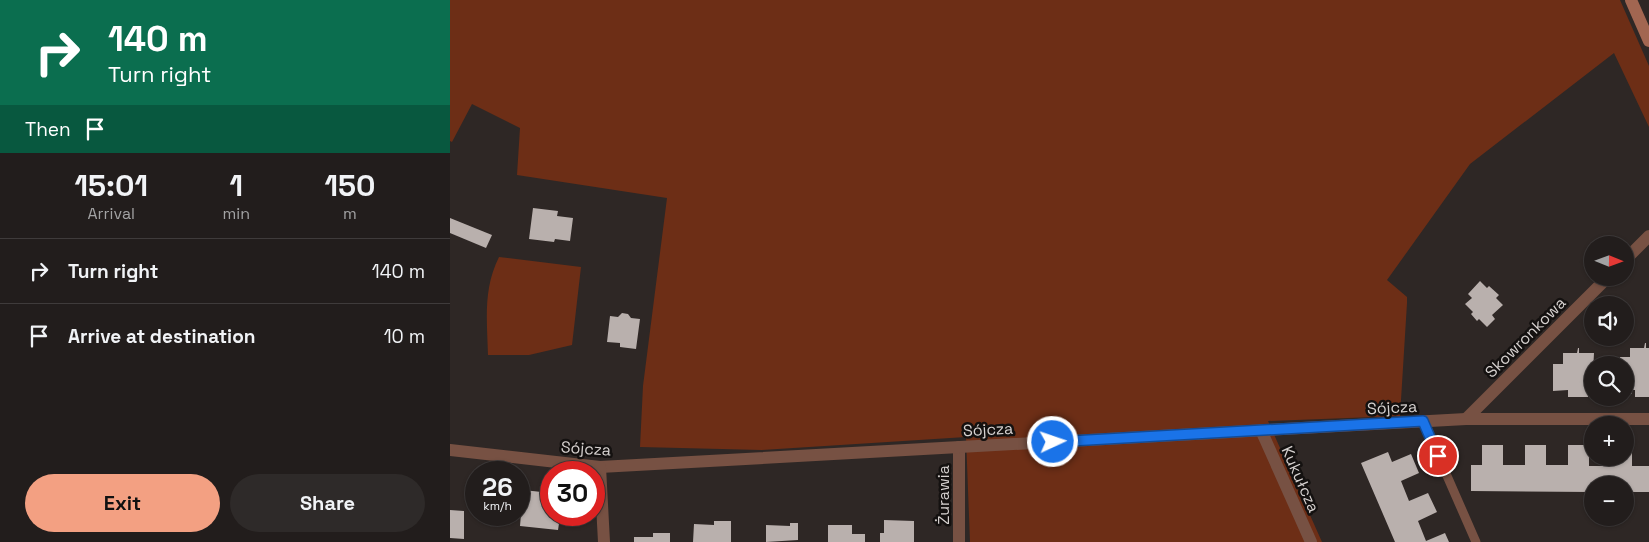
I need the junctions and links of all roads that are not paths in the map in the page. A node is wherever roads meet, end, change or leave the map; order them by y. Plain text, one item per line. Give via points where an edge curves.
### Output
1 (1631, 0) edge
2 (1649, 41) edge
3 (1649, 236) edge
4 (1634, 251) edge
5 (1599, 286) edge
6 (1466, 419) junction
7 (1649, 419) edge
8 (1423, 421) junction
9 (1261, 430) junction
10 (959, 447) junction
11 (450, 450) edge
12 (547, 461) edge
13 (605, 467) edge
14 (603, 526) edge
15 (604, 542) edge
16 (959, 542) edge
17 (1311, 542) edge
18 (1476, 542) edge

1 - 2 main road
3 - 4 street
5 - 6 street, Skowronkowa
6 - 7 street, Sójcza
6 - 8 street, Sójcza
8 - 9 street, Sójcza
8 - 18 lane
9 - 10 street, Sójcza
9 - 17 street, Kukułcza
10 - 13 street, Sójcza
10 - 16 street, Żurawia
11 - 12 street, Sójcza
14 - 15 street

